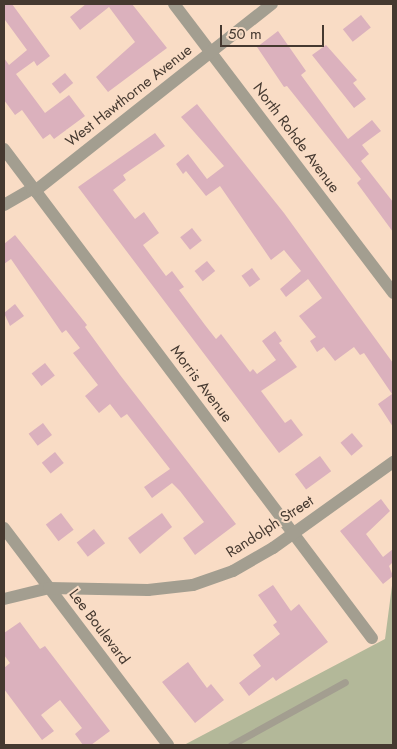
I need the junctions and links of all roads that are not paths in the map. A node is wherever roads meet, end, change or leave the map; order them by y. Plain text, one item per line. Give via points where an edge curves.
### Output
1 (174, 4) edge
2 (272, 4) edge
3 (211, 52) junction
4 (4, 149) edge
5 (35, 191) junction
6 (4, 205) edge
7 (393, 293) edge
8 (393, 462) edge
9 (4, 528) edge
10 (293, 534) junction
11 (49, 588) junction
12 (4, 599) edge
13 (372, 638) dead end
14 (345, 682) dead end
15 (168, 745) edge
16 (231, 745) edge

1 - 3 street, North Rohde Avenue
2 - 3 street, West Hawthorne Avenue
3 - 5 street, West Hawthorne Avenue
3 - 7 street, North Rohde Avenue
4 - 5 street, Morris Avenue
5 - 6 street, West Hawthorne Avenue via 32,188
5 - 10 street, Morris Avenue
8 - 10 street, Randolph Street
9 - 11 street, Lee Boulevard
10 - 11 street, Randolph Street via 233,571 193,585 148,590
10 - 13 street, Morris Avenue
11 - 12 street, Randolph Street
11 - 15 street, Lee Boulevard
14 - 16 lane

